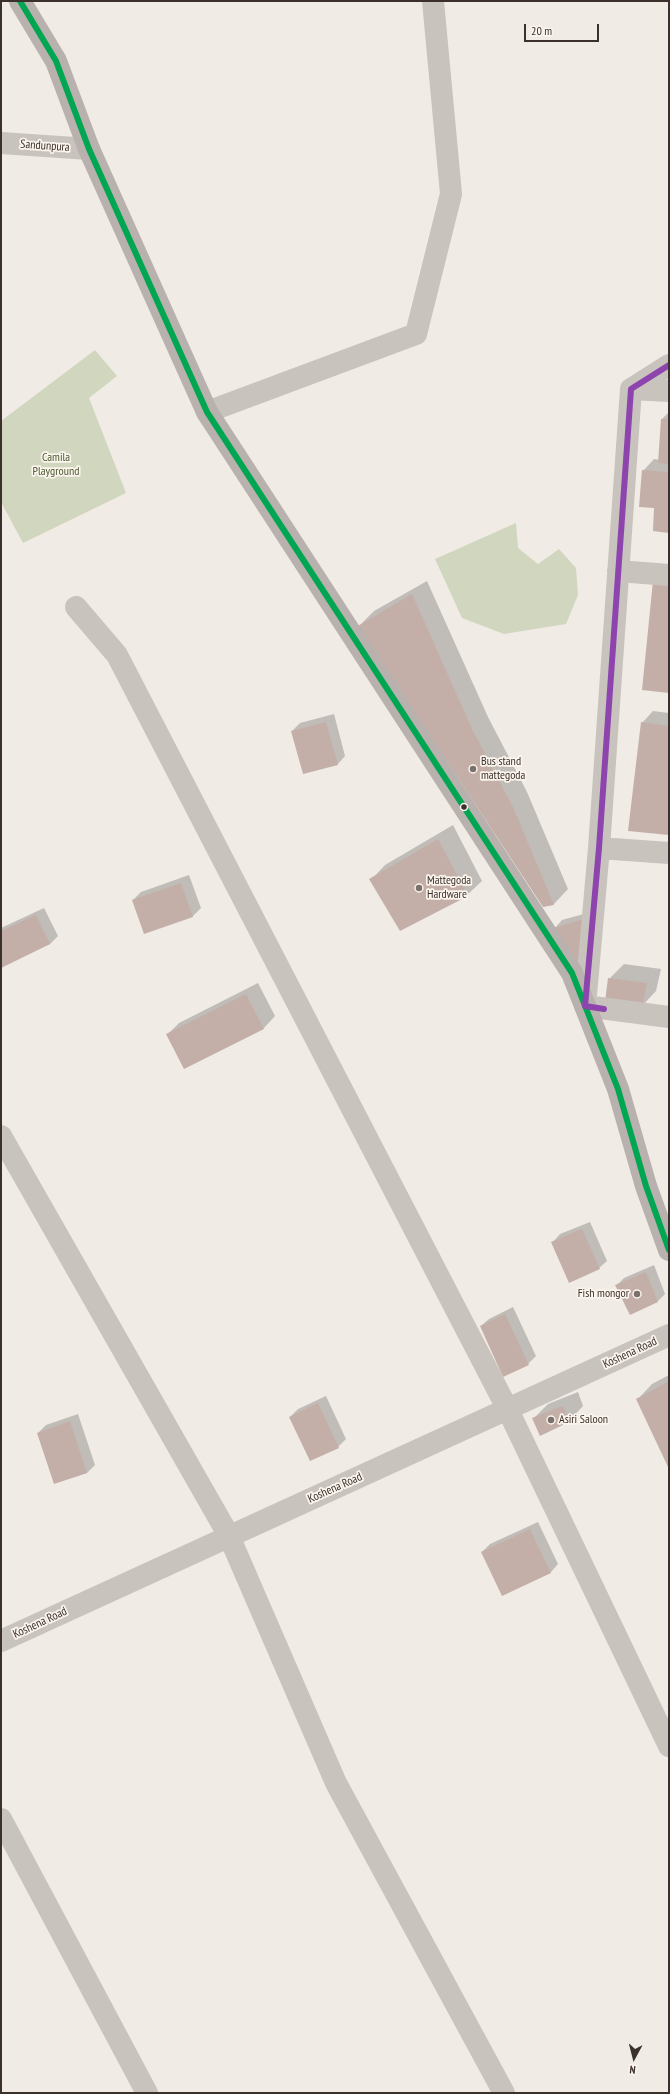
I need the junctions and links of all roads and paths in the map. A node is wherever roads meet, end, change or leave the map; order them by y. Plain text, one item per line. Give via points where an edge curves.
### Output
1 (20, 1) edge
2 (433, 1) edge
3 (1, 142) edge
4 (89, 149) junction
5 (669, 365) edge
6 (631, 389) junction
7 (669, 391) edge
8 (207, 412) junction
9 (618, 571) junction
10 (669, 574) edge
11 (76, 607) dead end
12 (599, 848) junction
13 (669, 854) edge
14 (585, 1006) junction
15 (669, 1017) edge
16 (1, 1136) edge
17 (669, 1250) edge
18 (669, 1335) edge
19 (508, 1410) junction
20 (229, 1536) junction
21 (1, 1641) edge
22 (669, 1746) edge
23 (1, 1819) edge
24 (147, 2093) edge
25 (504, 2093) edge

1 - 4 main road via 56,61
2 - 8 street via 451,194 416,334
3 - 4 street, Sandunpura
4 - 8 main road
5 - 6 street
6 - 7 street
6 - 9 street
8 - 14 main road via 534,912 572,973
9 - 10 street
9 - 12 street
11 - 19 street via 117,655
12 - 13 street
12 - 14 street
14 - 15 street
14 - 17 main road via 618,1089 646,1186
16 - 20 street
18 - 19 street, Koshena Road
19 - 20 street, Koshena Road
19 - 22 street
20 - 21 street, Koshena Road
20 - 25 street via 336,1783
23 - 24 street

